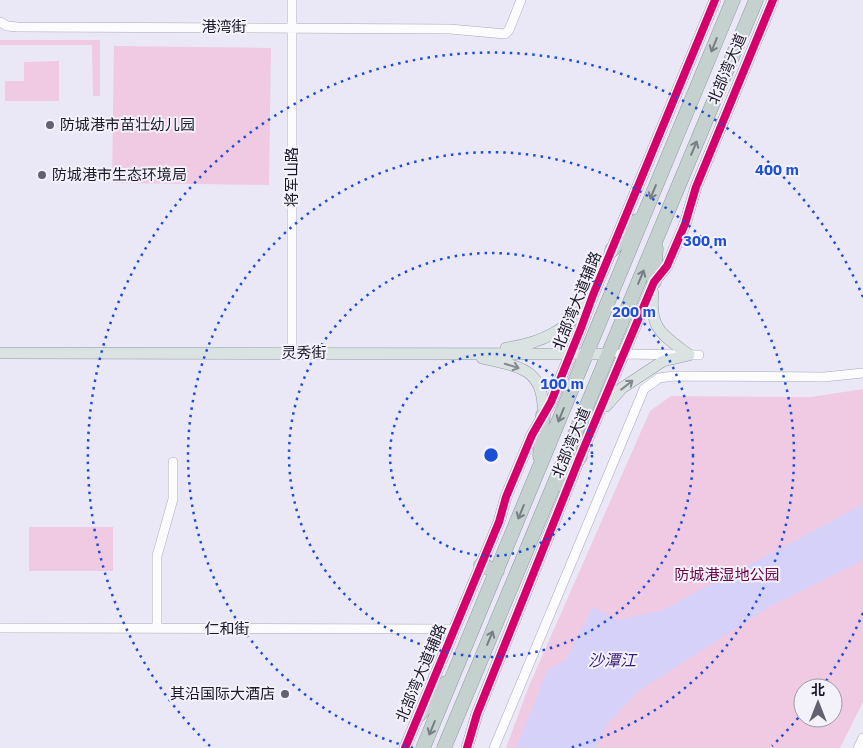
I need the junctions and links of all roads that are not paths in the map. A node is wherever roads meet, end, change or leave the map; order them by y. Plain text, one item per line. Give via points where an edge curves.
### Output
1 (292, 0) edge
2 (521, 0) edge
3 (715, 0) edge
4 (733, 0) edge
5 (756, 0) edge
6 (773, 0) edge
7 (0, 22) edge
8 (292, 27) junction
9 (645, 211) junction
10 (657, 238) junction
11 (612, 250) junction
12 (654, 282) junction
13 (593, 295) junction
14 (0, 353) edge
15 (292, 353) junction
16 (465, 354) junction
17 (571, 354) junction
18 (586, 354) junction
19 (608, 354) junction
20 (624, 354) junction
21 (694, 355) junction
22 (863, 373) edge
23 (543, 415) junction
24 (596, 422) junction
25 (580, 457) junction
26 (174, 462) dead end
27 (540, 466) junction
28 (549, 496) junction
29 (481, 565) junction
30 (497, 571) junction
31 (0, 628) edge
32 (157, 628) junction
33 (455, 629) junction
34 (453, 675) junction
35 (419, 715) junction
36 (863, 738) edge
37 (405, 748) edge
38 (423, 748) edge
39 (444, 748) edge
40 (467, 748) edge
41 (494, 748) edge
42 (858, 748) edge

1 - 8 street, 将军山路
2 - 8 street, 港湾街 via 505,34 450,29
3 - 11 main road, 北部湾大道辅路
4 -> 9 highway, 北部湾大道
10 -> 5 highway, 北部湾大道
6 - 12 main road via 696,187 685,224 667,266
7 - 8 street, 港湾街 via 18,27
8 - 15 street, 将军山路
9 - 11 highway
9 - 18 highway, 北部湾大道
10 - 12 highway
19 -> 10 highway, 北部湾大道
11 - 13 main road, 北部湾大道辅路
12 - 20 main road
12 - 21 main road via 652,314 656,325 665,337
13 - 16 main road via 565,327 543,339 519,347
13 - 17 main road, 北部湾大道辅路
14 - 15 main road, 灵秀街
15 - 16 main road, 灵秀街
16 - 17 main road, 灵秀街
16 -> 23 main road via 528,372 537,381 541,392
17 - 18 main road, 灵秀街
17 - 23 main road, 北部湾大道辅路
18 - 19 main road, 灵秀街
18 -> 27 highway, 北部湾大道
19 - 20 street
19 - 28 highway, 北部湾大道
20 - 21 street
20 - 24 main road
24 -> 21 main road via 629,383 664,361
22 - 41 street via 674,376 660,378 644,389
23 - 27 highway
23 - 29 main road, 北部湾大道辅路 via 510,488
24 - 25 main road
25 - 28 highway
25 - 40 main road via 477,714
26 - 32 street via 174,499 157,556
27 -> 30 highway, 北部湾大道
39 -> 28 highway, 北部湾大道
29 - 30 highway
29 - 33 main road, 北部湾大道辅路
30 - 34 highway, 北部湾大道
31 - 32 street, 仁和街
32 - 33 street, 仁和街
33 - 35 main road, 北部湾大道辅路
34 - 35 highway
34 -> 38 highway, 北部湾大道
35 - 37 main road, 北部湾大道辅路
36 - 42 street

